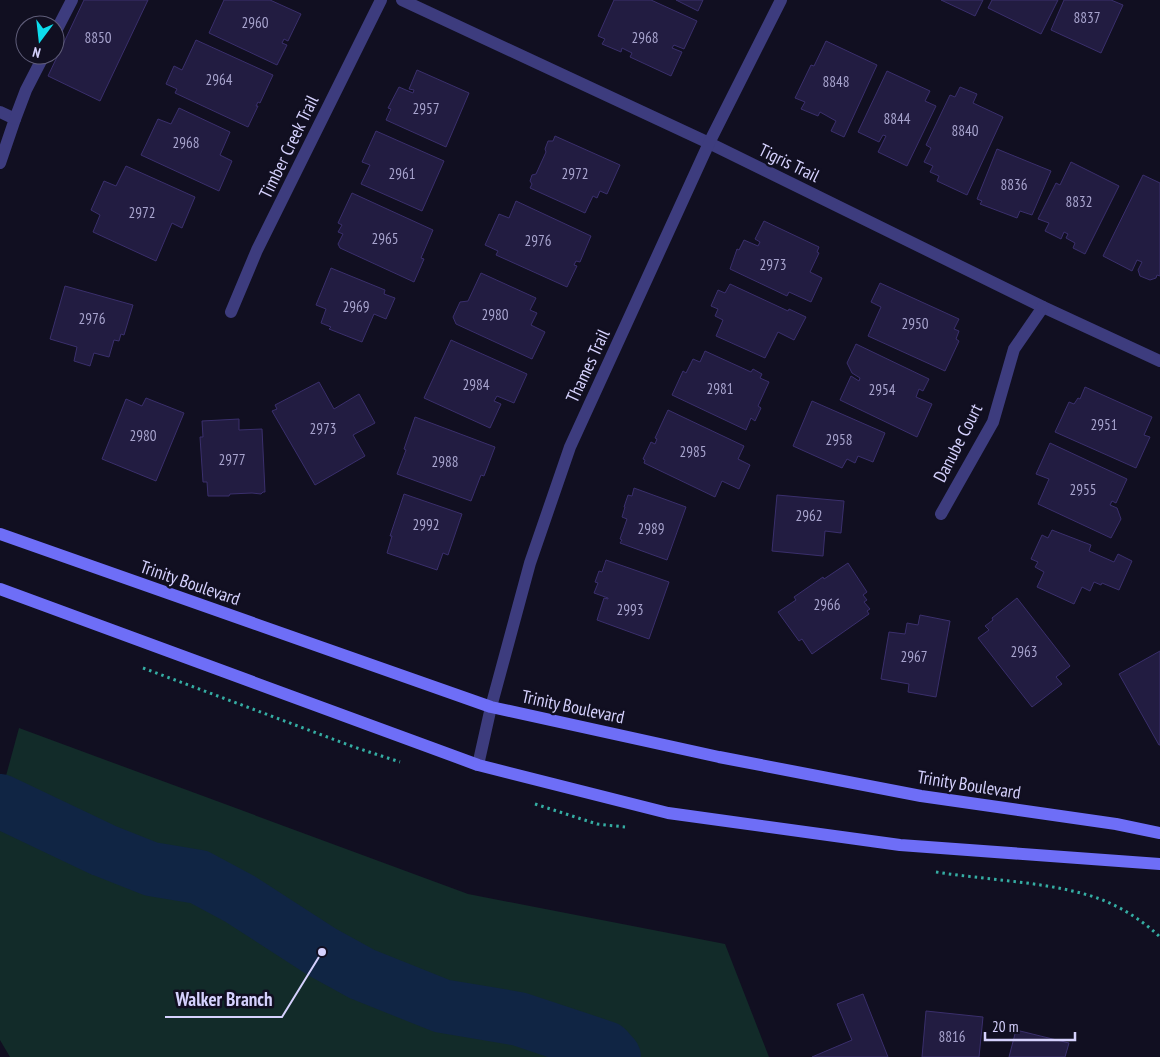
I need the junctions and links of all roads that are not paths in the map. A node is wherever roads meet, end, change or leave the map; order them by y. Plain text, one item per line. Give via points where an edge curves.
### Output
1 (72, 0) edge
2 (381, 0) edge
3 (402, 0) edge
4 (781, 0) edge
5 (64, 15) edge
6 (39, 65) edge
7 (0, 112) edge
8 (15, 119) junction
9 (709, 143) junction
10 (0, 163) edge
11 (1043, 306) junction
12 (231, 312) dead end
13 (1160, 360) edge
14 (941, 514) dead end
15 (0, 534) edge
16 (0, 589) edge
17 (491, 707) junction
18 (478, 765) junction
19 (1160, 833) edge
20 (1160, 864) edge

1 - 5 street
2 - 12 street, Timber Creek Trail via 257,250
3 - 9 street, Tigris Trail
4 - 9 street, Thames Trail
6 - 8 street
7 - 8 street
8 - 10 street
9 - 11 street, Tigris Trail
9 - 17 street, Thames Trail via 570,447 530,563
11 - 13 street, Tigris Trail
11 - 14 street, Danube Court via 1014,349 992,422
15 - 17 main road, Trinity Boulevard
16 - 18 main road
17 - 18 street, Thames Trail
17 - 19 main road, Trinity Boulevard via 719,758 921,796
18 - 20 main road via 668,813 900,845

